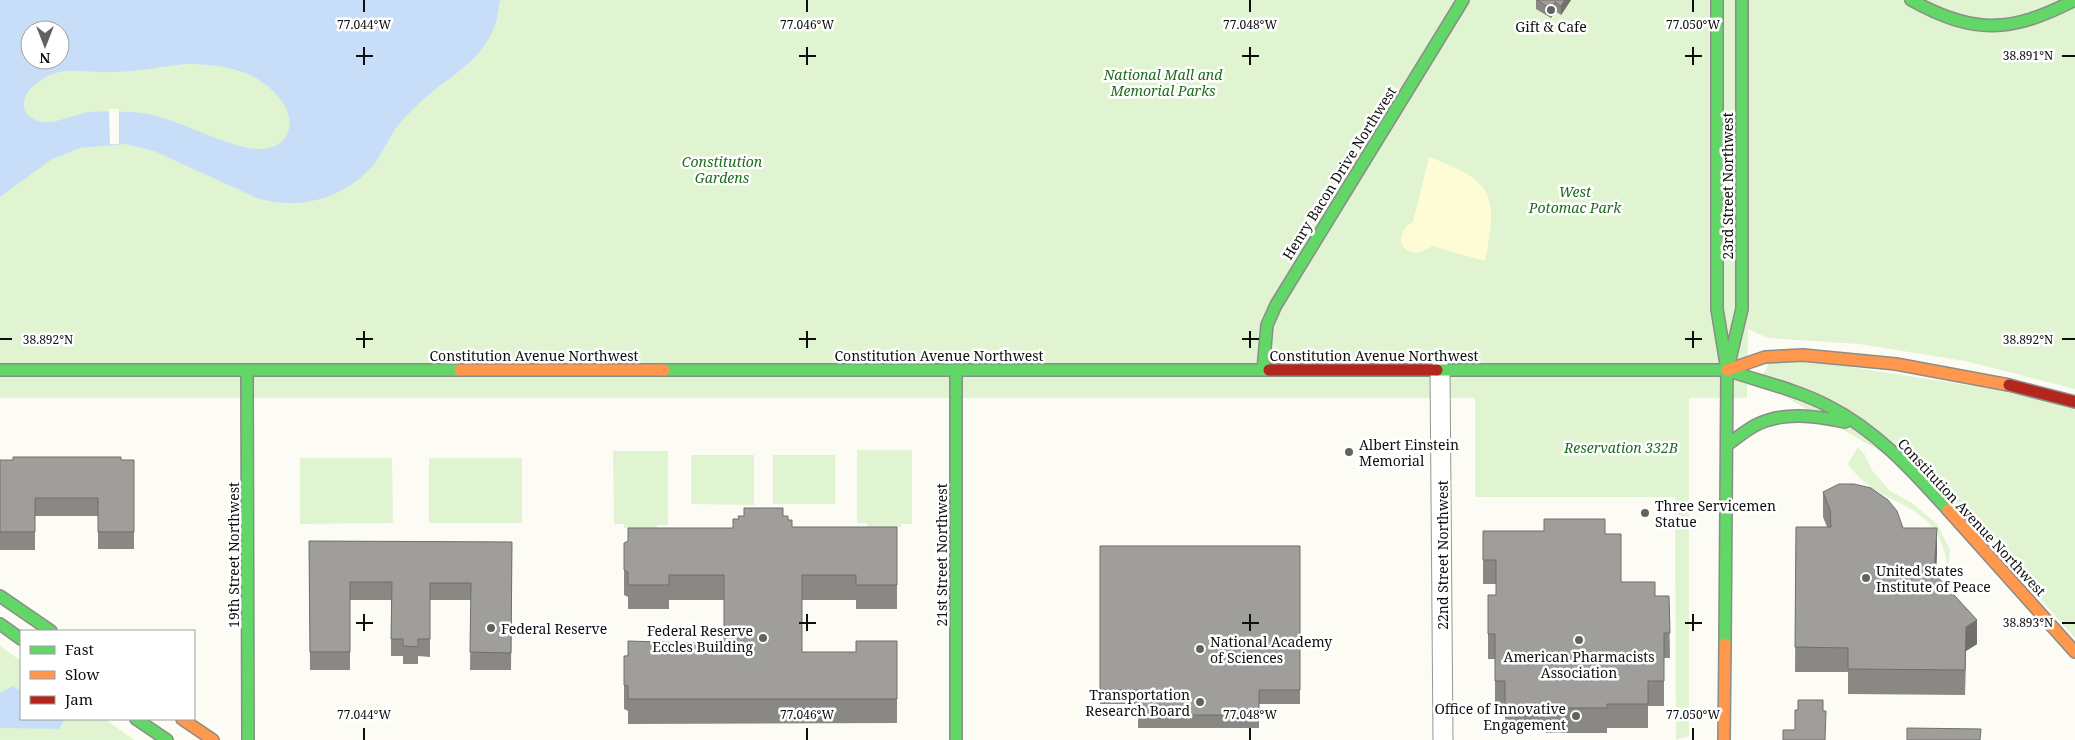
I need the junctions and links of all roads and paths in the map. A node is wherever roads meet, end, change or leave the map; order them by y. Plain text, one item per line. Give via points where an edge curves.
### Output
1 (1463, 0) edge
2 (1717, 0) edge
3 (1742, 0) edge
4 (1911, 0) edge
5 (2075, 0) edge
6 (0, 370) edge
7 (247, 370) junction
8 (956, 370) junction
9 (1263, 370) junction
10 (1440, 370) junction
11 (1727, 370) junction
12 (2075, 402) edge
13 (1864, 427) junction
14 (1727, 445) junction
15 (0, 596) edge
16 (0, 624) edge
17 (50, 630) edge
18 (20, 638) edge
19 (2075, 652) edge
20 (138, 720) edge
21 (183, 720) edge
22 (168, 740) edge
23 (213, 740) edge
24 (248, 740) edge
25 (956, 740) edge
26 (1443, 740) edge
27 (1724, 740) edge

1 - 9 main road, Henry Bacon Drive Northwest via 1276,305 1267,325
2 - 11 main road, 23rd Street Northwest via 1717,309
3 - 11 main road, 23rd Street Northwest via 1742,309
4 - 5 main road via 1953,22 1987,27 2040,17
6 - 7 main road, Constitution Avenue Northwest
7 - 8 main road, Constitution Avenue Northwest
7 - 24 main road, 19th Street Northwest
8 - 9 main road, Constitution Avenue Northwest
8 - 25 main road, 21st Street Northwest
9 - 10 main road, Constitution Avenue Northwest
10 - 11 main road, Constitution Avenue Northwest
10 - 26 street, 22nd Street Northwest
11 - 12 main road, Constitution Avenue Northwest via 1773,355 1844,358 1951,373
11 - 13 main road, Constitution Avenue Northwest via 1813,398
11 - 14 main road, 23rd Street Northwest
13 - 14 main road via 1812,417 1780,418 1754,427
13 - 19 main road, Constitution Avenue Northwest via 1921,480
14 - 27 main road, 23rd Street Northwest
15 - 17 main road
16 - 18 main road
20 - 22 main road
21 - 23 main road

